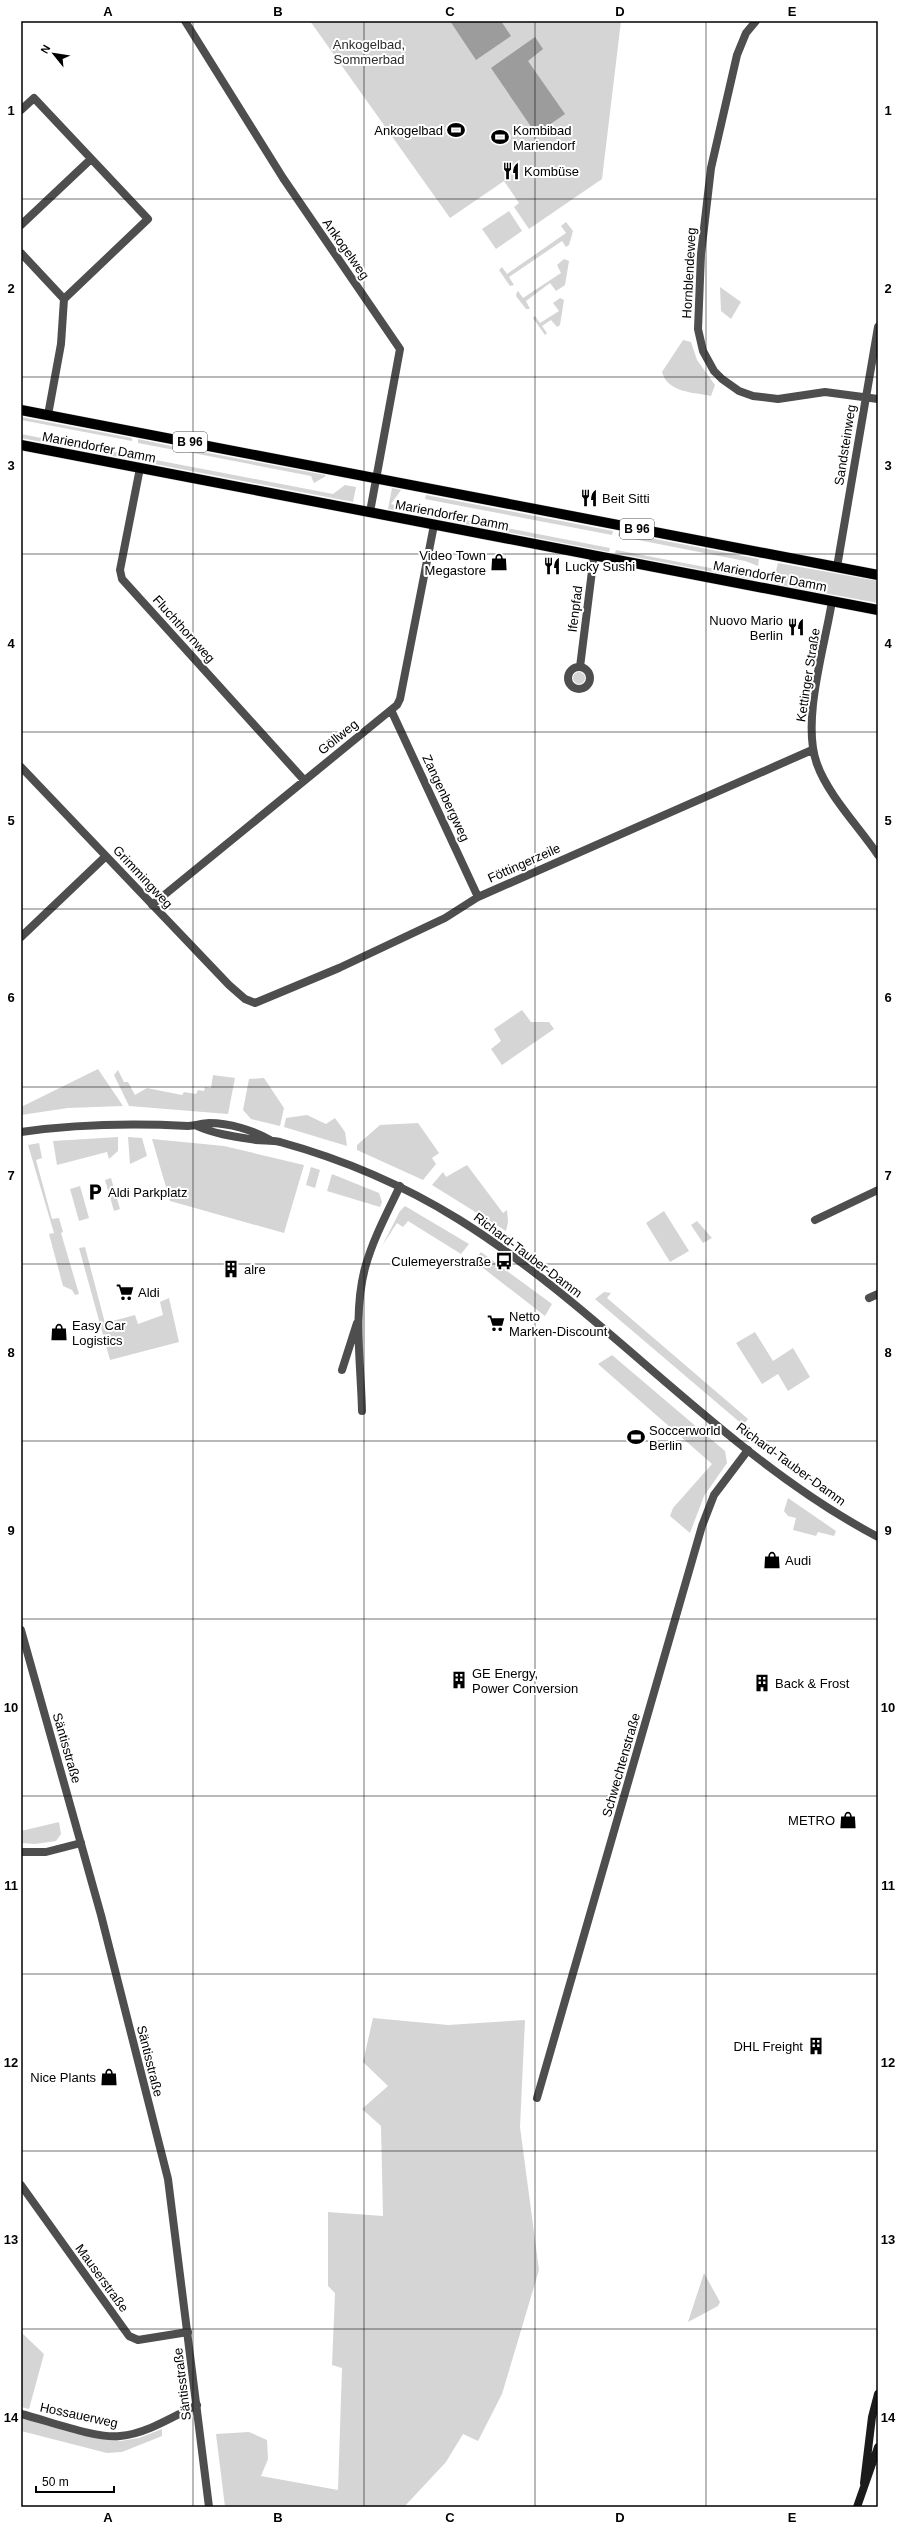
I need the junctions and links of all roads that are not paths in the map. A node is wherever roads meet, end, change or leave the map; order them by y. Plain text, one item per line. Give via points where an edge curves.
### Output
1 (185, 21) edge
2 (756, 21) edge
3 (21, 110) edge
4 (91, 159) junction
5 (21, 225) edge
6 (21, 253) edge
7 (64, 299) junction
8 (878, 327) edge
9 (865, 397) junction
10 (878, 399) edge
11 (21, 410) edge
12 (48, 415) junction
13 (21, 445) edge
14 (140, 468) junction
15 (376, 478) junction
16 (370, 512) junction
17 (434, 524) junction
18 (594, 555) junction
19 (837, 567) junction
20 (878, 575) edge
21 (832, 601) junction
22 (878, 610) edge
23 (580, 667) dead end
24 (391, 710) junction
25 (812, 750) junction
26 (21, 767) edge
27 (304, 780) junction
28 (878, 855) edge
29 (106, 856) junction
30 (478, 897) junction
31 (152, 905) junction
32 (21, 938) edge
33 (249, 1001) joint
34 (21, 1132) edge
35 (400, 1186) junction
36 (878, 1190) edge
37 (815, 1220) dead end
38 (878, 1294) edge
39 (869, 1298) dead end
40 (360, 1316) junction
41 (342, 1370) dead end
42 (362, 1411) dead end
43 (748, 1450) junction
44 (878, 1537) edge
45 (21, 1630) edge
46 (81, 1843) junction
47 (21, 1852) edge
48 (537, 2098) dead end
49 (21, 2185) edge
50 (188, 2332) junction
51 (878, 2394) edge
52 (197, 2405) junction
53 (21, 2414) edge
54 (878, 2447) edge
55 (864, 2483) junction
56 (210, 2507) edge
57 (857, 2507) edge

1 - 15 street, Ankogelweg via 283,178 400,349
2 - 9 street, Hornblendeweg via 746,33 737,55 711,168 701,254 698,329 702,351 722,379 739,391 753,396 778,399 825,392
3 - 4 street via 34,98
4 - 5 street
4 - 7 street via 148,219
6 - 7 street
7 - 12 street, Mariendorfer Damm via 61,344
8 - 9 street, Sandsteinweg
9 - 10 street, Hornblendeweg
9 - 19 street, Sandsteinweg
11 - 12 main road, Mariendorfer Damm / B 96
12 - 15 main road, Mariendorfer Damm / B 96
13 - 14 main road, Mariendorfer Damm
14 - 16 main road, Mariendorfer Damm
14 - 27 street, Fluchthornweg via 120,570 122,579
15 - 16 street, Ankogelweg
15 - 19 main road, Mariendorfer Damm / B 96
16 - 17 main road, Mariendorfer Damm
17 - 18 main road, Mariendorfer Damm
17 - 24 street, Göllweg via 400,699
18 - 21 main road, Mariendorfer Damm
18 - 23 street, Ifenpfad
19 - 20 main road, Mariendorfer Damm / B 96
21 - 22 main road, Mariendorfer Damm
21 - 25 street, Kettinger Straße via 812,711
24 - 27 street, Göllweg
24 - 30 street, Zangenbergweg
25 - 28 street, Kettinger Straße via 825,781
25 - 30 street, Föttingerzeile
26 - 29 street, Grimmingweg
27 - 31 street, Göllweg
29 - 31 street, Grimmingweg
29 - 32 street
30 - 33 street, Föttingerzeile via 445,918 339,968 264,1000 255,1003
31 - 33 street, Grimmingweg via 229,985
34 - 35 street, Richard-Tauber-Damm via 76,1124 123,1122 196,1126 208,1123 231,1126 329,1157
35 - 40 street via 377,1234 365,1268
35 - 43 street, Richard-Tauber-Damm via 461,1221 540,1277
36 - 37 street
38 - 39 street
40 - 41 street
40 - 42 street
43 - 44 street, Richard-Tauber-Damm via 818,1501
43 - 48 street, Schwechtenstraße via 714,1495 702,1526
45 - 46 street, Säntisstraße
46 - 47 street via 46,1852
46 - 50 street, Säntisstraße via 168,2179
49 - 50 street, Mauserstraße via 129,2336 138,2340
50 - 52 street, Säntisstraße
51 - 55 main road via 872,2417
52 - 53 street, Hossauerweg via 118,2437
52 - 56 street, Säntisstraße
54 - 55 main road
55 - 57 main road

